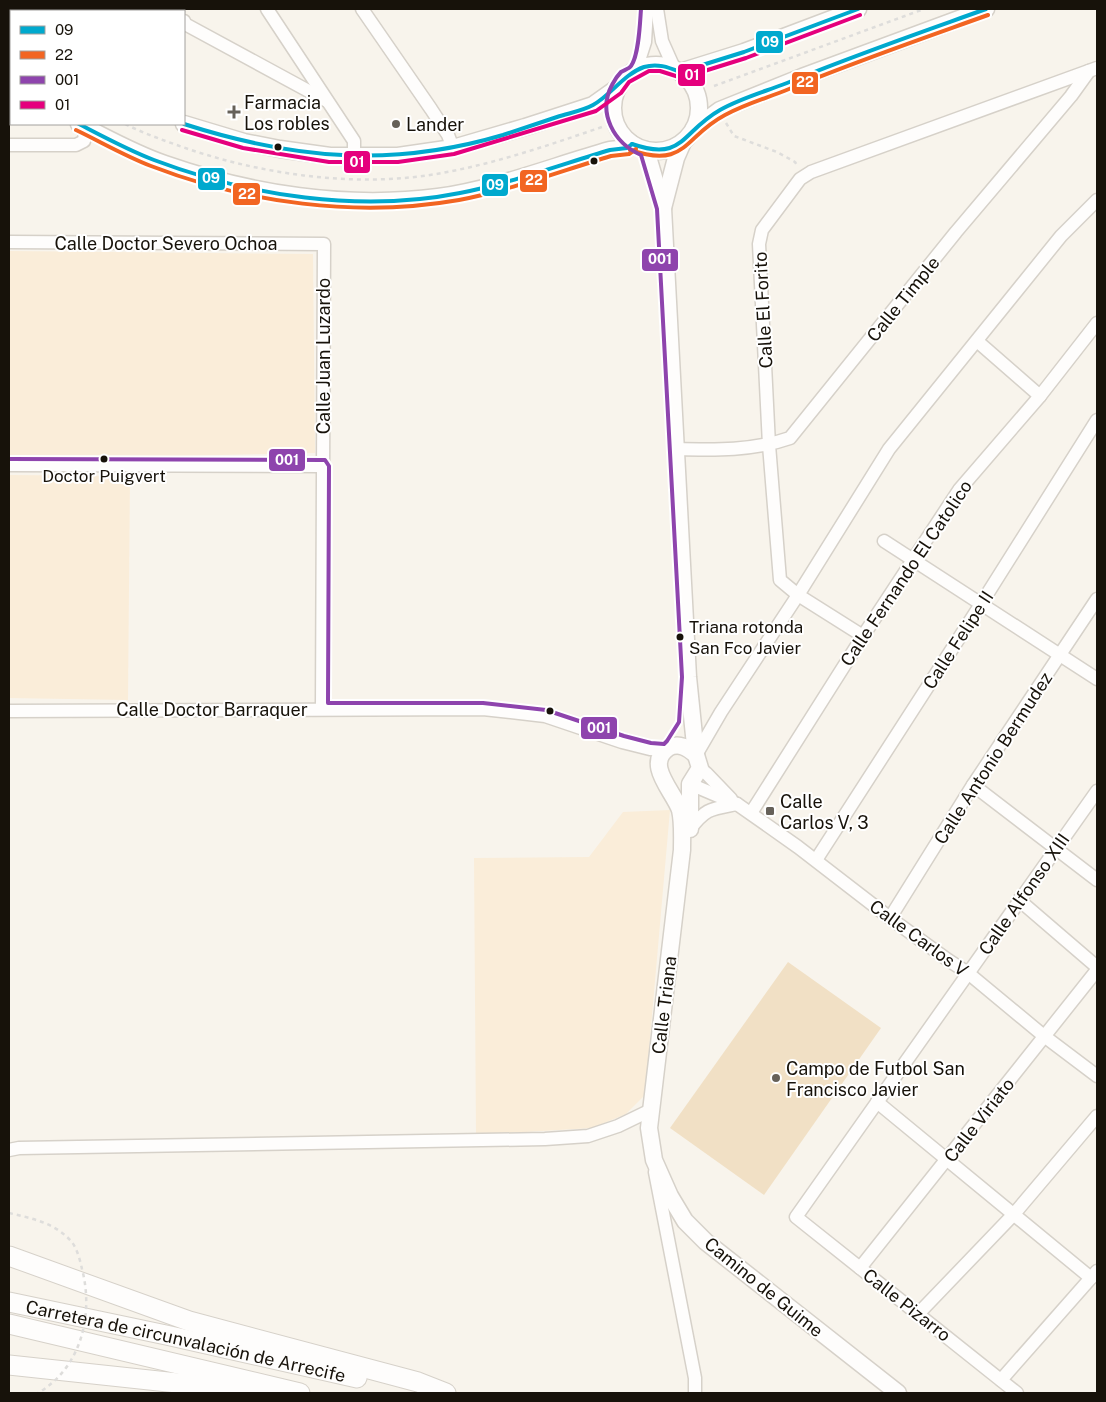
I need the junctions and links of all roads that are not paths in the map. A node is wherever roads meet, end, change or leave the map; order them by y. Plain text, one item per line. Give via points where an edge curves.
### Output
1 (267, 9) edge
2 (362, 9) edge
3 (376, 9) edge
4 (647, 9) edge
5 (657, 9) edge
6 (858, 9) edge
7 (986, 9) edge
8 (370, 21) junction
9 (185, 23) edge
10 (1093, 69) edge
11 (636, 70) junction
12 (677, 70) junction
13 (618, 88) junction
14 (330, 102) junction
15 (185, 124) edge
16 (80, 125) edge
17 (81, 125) edge
18 (694, 129) junction
19 (683, 142) junction
20 (9, 145) edge
21 (639, 147) junction
22 (453, 148) junction
23 (354, 156) junction
24 (1097, 200) edge
25 (663, 208) junction
26 (9, 242) edge
27 (324, 244) joint
28 (1097, 323) edge
29 (977, 341) junction
30 (1040, 396) junction
31 (1097, 420) edge
32 (769, 445) junction
33 (676, 449) junction
34 (9, 465) edge
35 (323, 466) junction
36 (884, 540) dead end
37 (914, 560) junction
38 (798, 595) junction
39 (1097, 599) edge
40 (981, 604) junction
41 (863, 636) junction
42 (1060, 655) junction
43 (688, 677) junction
44 (1097, 679) edge
45 (322, 709) junction
46 (9, 711) edge
47 (622, 742) junction
48 (669, 748) junction
49 (698, 762) junction
50 (663, 778) junction
51 (690, 784) junction
52 (973, 785) junction
53 (1097, 791) edge
54 (737, 804) junction
55 (751, 813) junction
56 (690, 829) junction
57 (1056, 848) junction
58 (682, 850) junction
59 (816, 860) junction
60 (1097, 880) edge
61 (1019, 900) junction
62 (890, 918) junction
63 (1097, 969) edge
64 (968, 973) junction
65 (1044, 1036) junction
66 (1097, 1076) edge
67 (877, 1102) junction
68 (651, 1110) junction
69 (1097, 1116) edge
70 (9, 1150) edge
71 (654, 1160) junction
72 (948, 1160) junction
73 (1014, 1214) junction
74 (796, 1218) joint
75 (9, 1256) edge
76 (860, 1268) junction
77 (1094, 1275) edge
78 (9, 1302) edge
79 (918, 1314) junction
80 (9, 1324) edge
81 (9, 1365) edge
82 (1001, 1380) junction
83 (246, 1393) edge
84 (300, 1393) edge
85 (421, 1393) edge
86 (446, 1393) edge
87 (695, 1393) edge
88 (898, 1393) edge
89 (1017, 1393) edge

1 - 14 street
2 - 8 street
3 - 8 street
4 - 11 street via 645,42
5 - 12 street via 662,41
6 - 12 main road via 744,52
7 - 18 main road via 720,110
8 - 22 street via 448,135
9 - 14 street
10 - 32 street, Calle Timple via 790,438
10 - 32 street, Calle El Forito via 811,172 800,179 762,230 759,244
11 - 12 main road via 648,65 661,65
11 - 13 main road via 625,77
12 - 18 main road via 690,80 697,92 700,105
13 - 21 main road via 613,103 614,118 621,133
13 - 22 main road via 593,105
14 - 23 street via 354,141
15 - 23 main road via 280,149
16 - 20 street via 85,133 84,141 76,145
17 - 21 main road via 164,164 227,183 326,200 438,197 493,185 610,150
18 - 19 main road
19 - 21 main road via 667,150
19 - 25 main road
21 - 25 main road
22 - 23 main road via 398,156
24 - 29 street via 1061,236
25 - 33 main road
26 - 27 street, Calle Doctor Severo Ochoa
27 - 35 street, Calle Juan Luzardo
28 - 30 street, Calle Fernando El Catolico
29 - 30 street
29 - 38 street via 890,449
30 - 37 street, Calle Fernando El Catolico via 959,490
31 - 40 street, Calle Felipe II
32 - 33 street, Calle Timple via 713,450
32 - 38 street, Calle El Forito via 780,580
33 - 43 main road
34 - 35 street
35 - 45 street, Calle Juan Luzardo
36 - 37 street
37 - 40 street
37 - 41 street, Calle Fernando El Catolico
38 - 41 street, Calle El Forito
38 - 49 street via 721,712
39 - 42 street, Calle Antonio Bermudez
40 - 42 street
40 - 59 street, Calle Felipe II
41 - 55 street, Calle Fernando El Catolico
42 - 44 street
42 - 52 street, Calle Antonio Bermudez
43 - 48 main road via 685,724
43 - 49 main road
45 - 46 street, Calle Doctor Barraquer
45 - 47 street, Calle Doctor Barraquer via 483,709 545,716
47 - 48 street, Calle Doctor Barraquer via 650,749
47 - 50 street, Calle Doctor Barraquer via 651,759
48 - 49 main road via 686,746
48 - 50 main road via 659,761
49 - 51 main road
49 - 54 street, Calle Carlos V
50 - 51 main road via 678,787
50 - 58 main road via 680,811
51 - 54 street, Calle Carlos V
51 - 56 main road
52 - 57 street
52 - 62 street, Calle Antonio Bermudez
53 - 57 street, Calle Alfonso XIII
54 - 55 street, Calle Carlos V
54 - 56 street via 710,809
55 - 59 street, Calle Carlos V
56 - 58 main road
57 - 60 street
57 - 61 street, Calle Alfonso XIII
58 - 68 main road, Calle Triana
59 - 62 street, Calle Carlos V
61 - 63 street
61 - 64 street, Calle Alfonso XIII
62 - 64 street, Calle Carlos V
63 - 65 street, Calle Viriato
64 - 65 street, Calle Carlos V
64 - 67 street, Calle Alfonso XIII
65 - 66 street, Calle Carlos V
65 - 72 street, Calle Viriato
67 - 72 street
67 - 74 street, Calle Alfonso XIII
68 - 70 street via 588,1136 544,1139
68 - 71 main road, Calle Triana via 649,1128
69 - 73 street
71 - 87 street
71 - 88 main road, Camino de Guime via 685,1221 706,1242
72 - 73 street
72 - 76 street, Calle Viriato
73 - 77 street
73 - 79 street
74 - 76 street, Calle Pizarro
75 - 86 highway via 189,1321 418,1382
76 - 79 street, Calle Pizarro
77 - 82 street
78 - 85 highway, Carretera de circunvalación de Arrecife
79 - 82 street, Calle Pizarro
80 - 84 highway, Carretera de circunvalación de Arrecife
81 - 83 highway
82 - 89 street, Calle Pizarro

